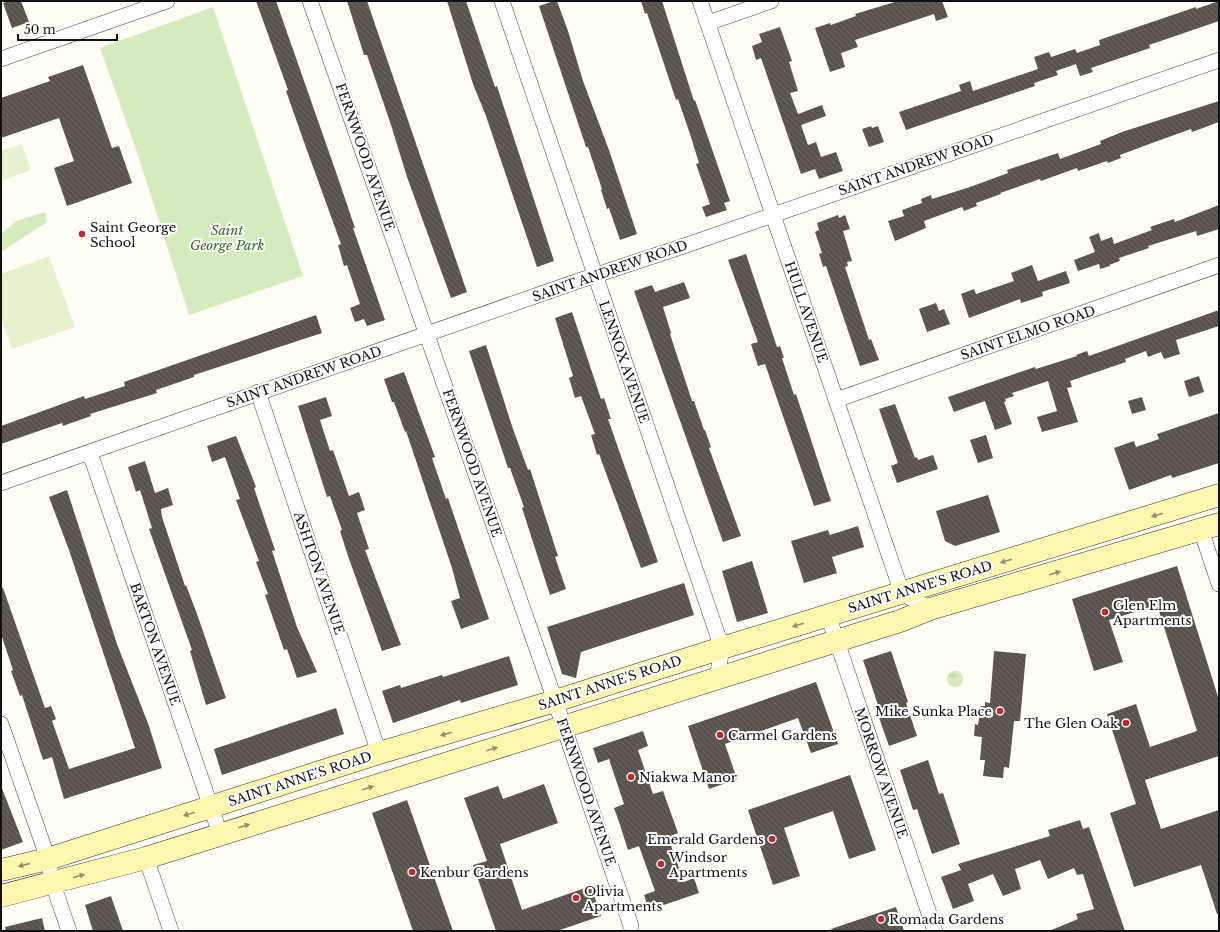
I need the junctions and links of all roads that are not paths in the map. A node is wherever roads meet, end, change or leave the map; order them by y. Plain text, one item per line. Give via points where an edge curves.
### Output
1 (167, 1) edge
2 (310, 1) edge
3 (502, 1) edge
4 (700, 1) edge
5 (772, 1) edge
6 (708, 23) junction
7 (1, 59) edge
8 (1219, 60) edge
9 (773, 215) junction
10 (1219, 265) edge
11 (594, 276) junction
12 (427, 335) junction
13 (258, 392) junction
14 (836, 400) junction
15 (90, 453) junction
16 (1, 483) edge
17 (1219, 495) edge
18 (1210, 527) edge
19 (1030, 554) junction
20 (1020, 582) junction
21 (1219, 584) edge
22 (902, 593) junction
23 (930, 610) junction
24 (828, 615) junction
25 (836, 640) junction
26 (722, 648) junction
27 (717, 678) junction
28 (555, 701) junction
29 (1, 724) edge
30 (563, 727) junction
31 (380, 753) junction
32 (211, 807) junction
33 (220, 834) junction
34 (146, 858) junction
35 (48, 859) junction
36 (1, 870) edge
37 (53, 884) junction
38 (1, 896) edge
39 (631, 926) dead end
40 (69, 931) edge
41 (171, 931) edge
42 (935, 931) edge

1 - 7 street
2 - 12 street, FERNWOOD AVENUE
3 - 11 street, LENNOX AVENUE
4 - 6 street, HULL AVENUE
5 - 6 street
6 - 9 street, HULL AVENUE
8 - 9 street, SAINT ANDREW ROAD
9 - 11 street, SAINT ANDREW ROAD
9 - 14 street, HULL AVENUE
10 - 14 street, SAINT ELMO ROAD
11 - 12 street, SAINT ANDREW ROAD
11 - 26 street, LENNOX AVENUE
12 - 13 street, SAINT ANDREW ROAD
12 - 28 street, FERNWOOD AVENUE
13 - 15 street, SAINT ANDREW ROAD
13 - 31 street, ASHTON AVENUE
14 - 22 street, HULL AVENUE
15 - 16 street, SAINT ANDREW ROAD
15 - 32 street, BARTON AVENUE
17 -> 19 main road, SAINT ANNE'S ROAD
20 -> 18 main road, SAINT ANNE'S ROAD
18 - 21 street
19 - 20 main road via 1029,566
19 -> 22 main road, SAINT ANNE'S ROAD
20 - 23 main road, SAINT ANNE'S ROAD
22 - 23 street
22 - 24 main road, SAINT ANNE'S ROAD
23 - 25 main road, SAINT ANNE'S ROAD
24 - 25 street, MORROW AVENUE
24 -> 26 main road, SAINT ANNE'S ROAD
25 - 27 main road, SAINT ANNE'S ROAD
25 - 42 street, MORROW AVENUE
26 - 27 street, LENNOX AVENUE
26 - 28 main road, SAINT ANNE'S ROAD
27 - 30 main road, SAINT ANNE'S ROAD
28 - 30 street, FERNWOOD AVENUE
28 -> 31 main road, SAINT ANNE'S ROAD
29 - 35 street
33 -> 30 main road, SAINT ANNE'S ROAD
30 - 39 street, FERNWOOD AVENUE
31 - 32 main road, SAINT ANNE'S ROAD
32 - 33 street, BARTON AVENUE
32 -> 35 main road, SAINT ANNE'S ROAD
33 - 34 main road, SAINT ANNE'S ROAD
37 -> 34 main road, SAINT ANNE'S ROAD
34 - 41 street
35 -> 36 main road, SAINT ANNE'S ROAD
35 - 37 street
37 - 38 main road, SAINT ANNE'S ROAD
37 - 40 street

